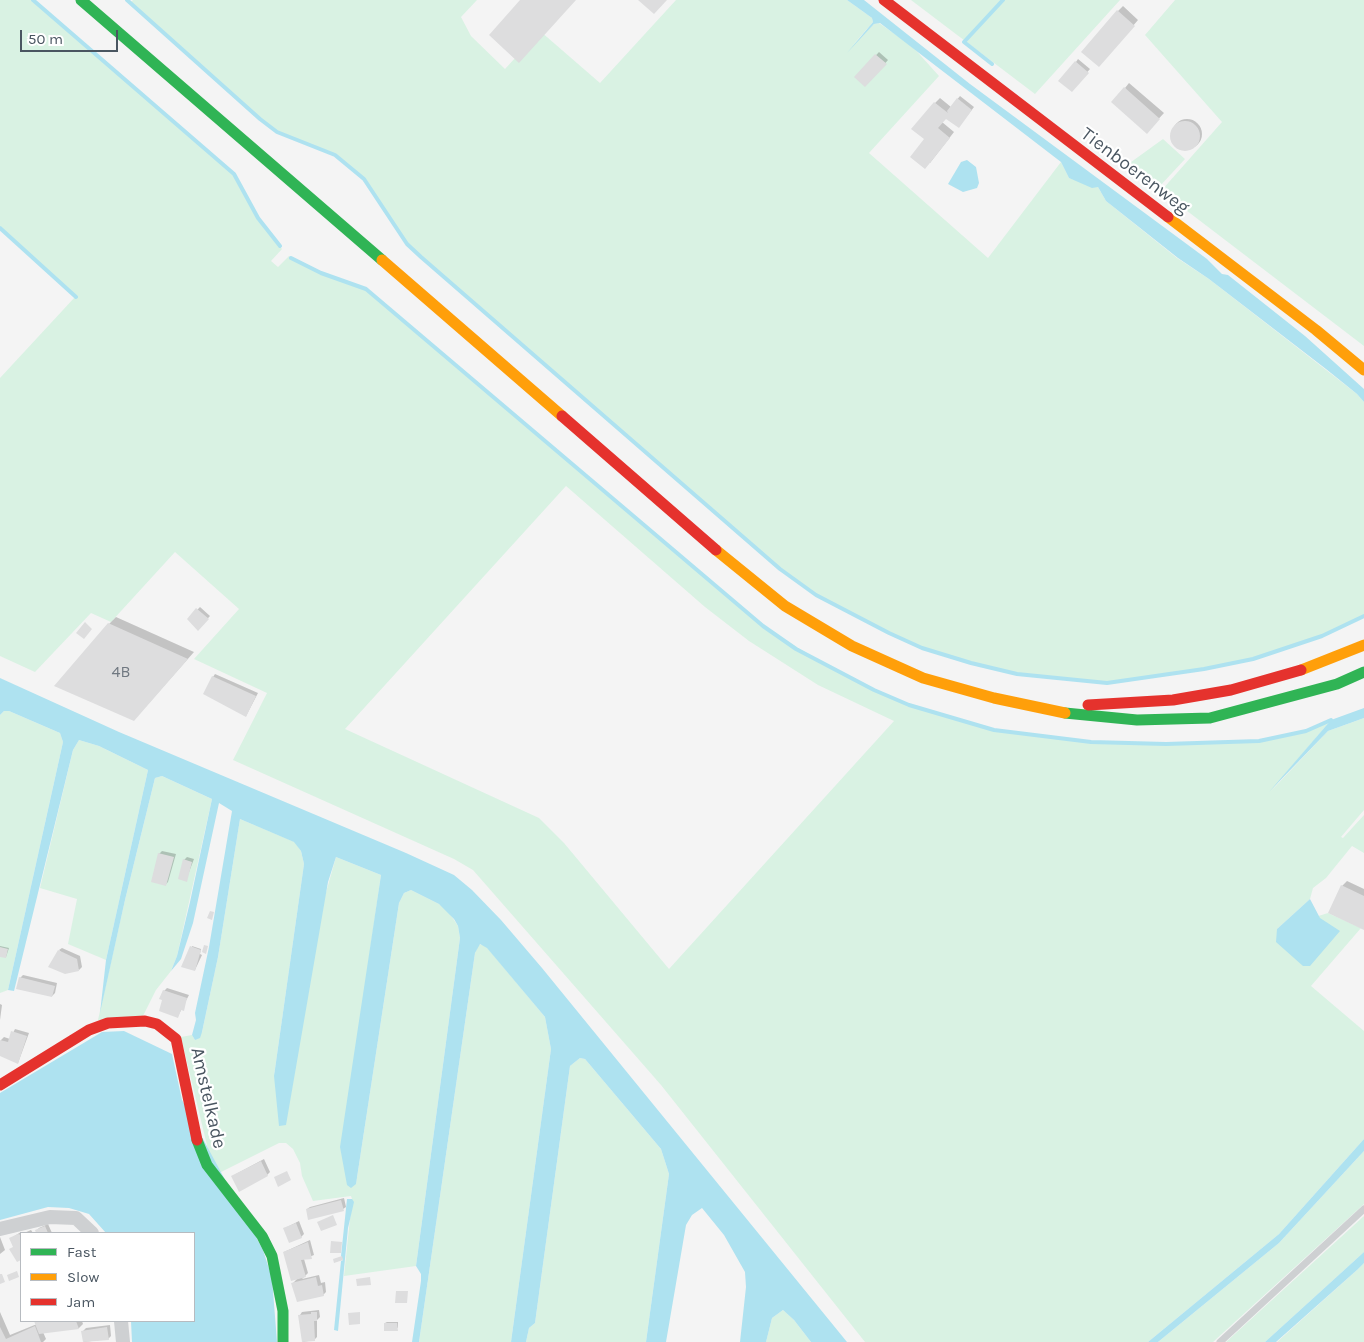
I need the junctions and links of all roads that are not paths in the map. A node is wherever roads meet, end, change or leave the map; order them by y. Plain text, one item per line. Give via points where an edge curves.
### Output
1 (81, 0) edge
2 (884, 0) edge
3 (1364, 370) edge
4 (1364, 645) edge
5 (1364, 672) edge
6 (1028, 704) junction
7 (0, 1085) edge
8 (1364, 1209) edge
9 (0, 1229) edge
10 (91, 1232) edge
11 (121, 1322) edge
12 (123, 1342) edge
13 (283, 1342) edge
14 (1220, 1342) edge

1 - 6 main road via 695,532 785,606 852,646 908,672 961,690
2 - 3 main road, Tienboerenweg
4 - 6 main road via 1284,676 1201,696 1136,703
5 - 6 main road via 1286,700 1210,718 1105,718
7 - 13 main road, Amstelkade via 89,1030 108,1023 145,1021 167,1030 176,1039 188,1104 207,1165 262,1236 272,1256 282,1311
8 - 14 lane
9 - 10 street via 50,1217 76,1218
11 - 12 street

